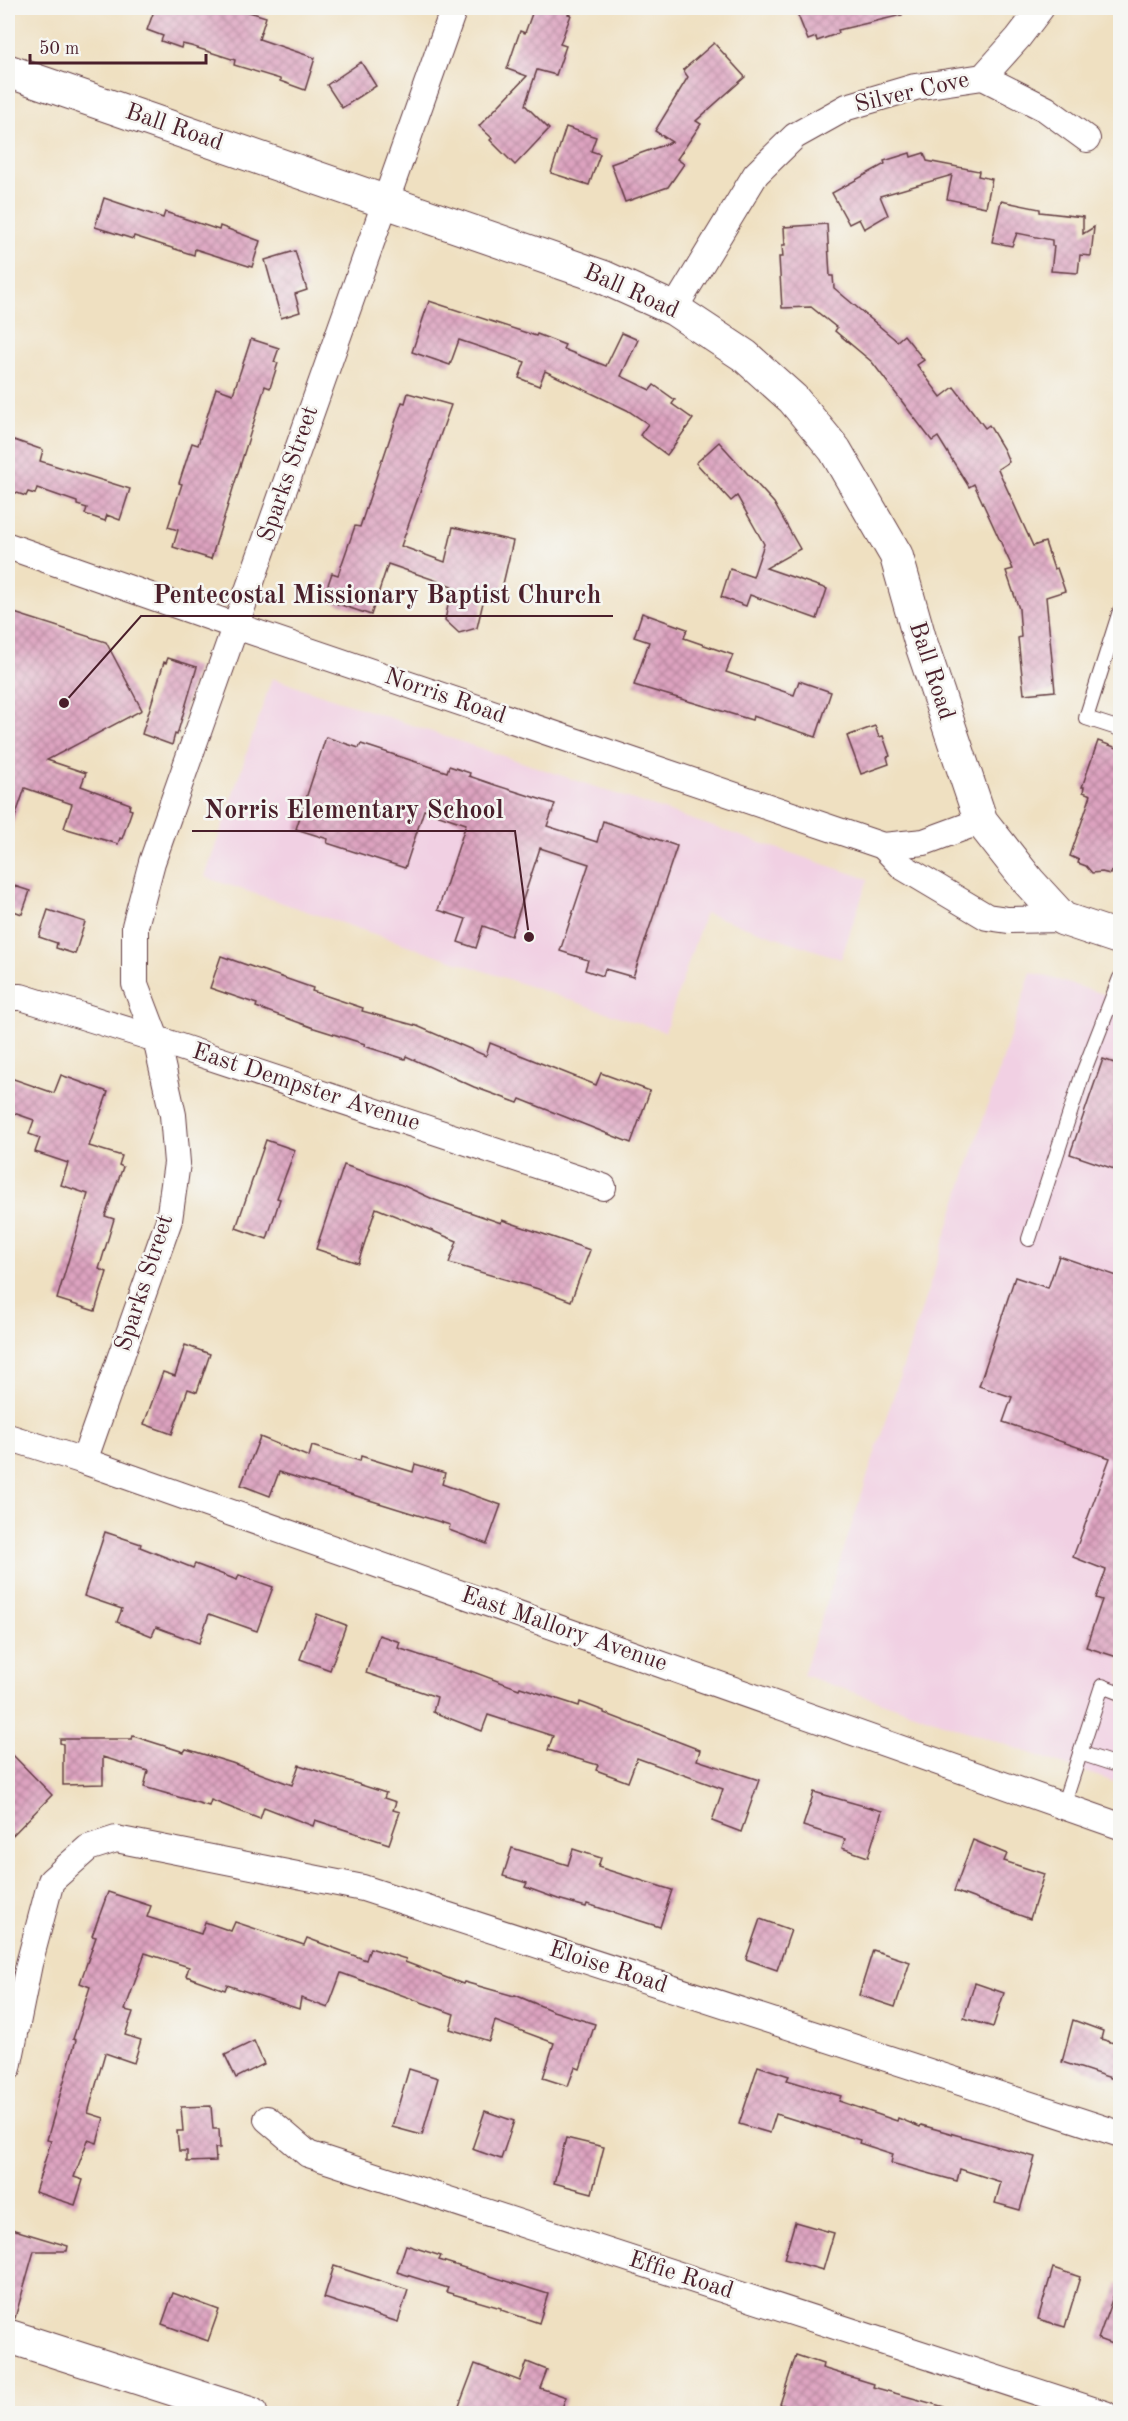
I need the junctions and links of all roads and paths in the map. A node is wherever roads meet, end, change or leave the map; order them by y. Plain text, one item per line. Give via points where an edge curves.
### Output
1 (454, 8) edge
2 (1041, 8) edge
3 (8, 71) edge
4 (982, 76) junction
5 (1087, 139) dead end
6 (386, 200) junction
7 (674, 309) junction
8 (8, 546) edge
9 (1120, 611) edge
10 (236, 626) junction
11 (1120, 729) edge
12 (981, 821) junction
13 (883, 846) junction
14 (1064, 919) junction
15 (1120, 938) edge
16 (1120, 978) edge
17 (8, 997) edge
18 (156, 1039) junction
19 (603, 1187) dead end
20 (1029, 1239) dead end
21 (8, 1437) edge
22 (84, 1461) junction
23 (1120, 1693) edge
24 (1080, 1753) junction
25 (1120, 1766) edge
26 (1063, 1806) junction
27 (1120, 1826) edge
28 (8, 2068) edge
29 (267, 2119) dead end
30 (1120, 2134) edge
31 (8, 2336) edge
32 (250, 2414) edge
33 (1105, 2414) edge

1 - 6 street, Sparks Street
2 - 4 street
3 - 6 main road, Ball Road
4 - 5 street, Silver Cove via 1046,109
4 - 7 street, Silver Cove via 915,87 847,107 795,136 756,174
6 - 7 main road, Ball Road via 603,277
6 - 10 street, Sparks Street
7 - 12 main road, Ball Road via 745,356 793,399 836,450 896,555 920,640
8 - 10 street, Norris Road
9 - 11 lane via 1086,718
10 - 13 street, Norris Road
10 - 18 street, Sparks Street via 152,862 135,926 135,984
12 - 13 street, Norris Road via 924,842
12 - 14 main road, Norris Road
13 - 14 street, Norris Road via 903,867 987,917
14 - 15 main road, Norris Road
16 - 20 lane via 1083,1073
17 - 18 street, East Dempster Avenue via 21,997
18 - 19 street, East Dempster Avenue
18 - 22 street, Sparks Street via 173,1115 177,1163 169,1220
21 - 22 street, East Mallory Avenue
22 - 26 street, East Mallory Avenue
23 - 24 lane via 1102,1686
24 - 25 lane
24 - 26 lane
26 - 27 street, East Mallory Avenue
28 - 30 street, Eloise Road via 51,1881 88,1848 116,1839 363,1888
29 - 33 street, Effie Road via 308,2154
31 - 32 main road

